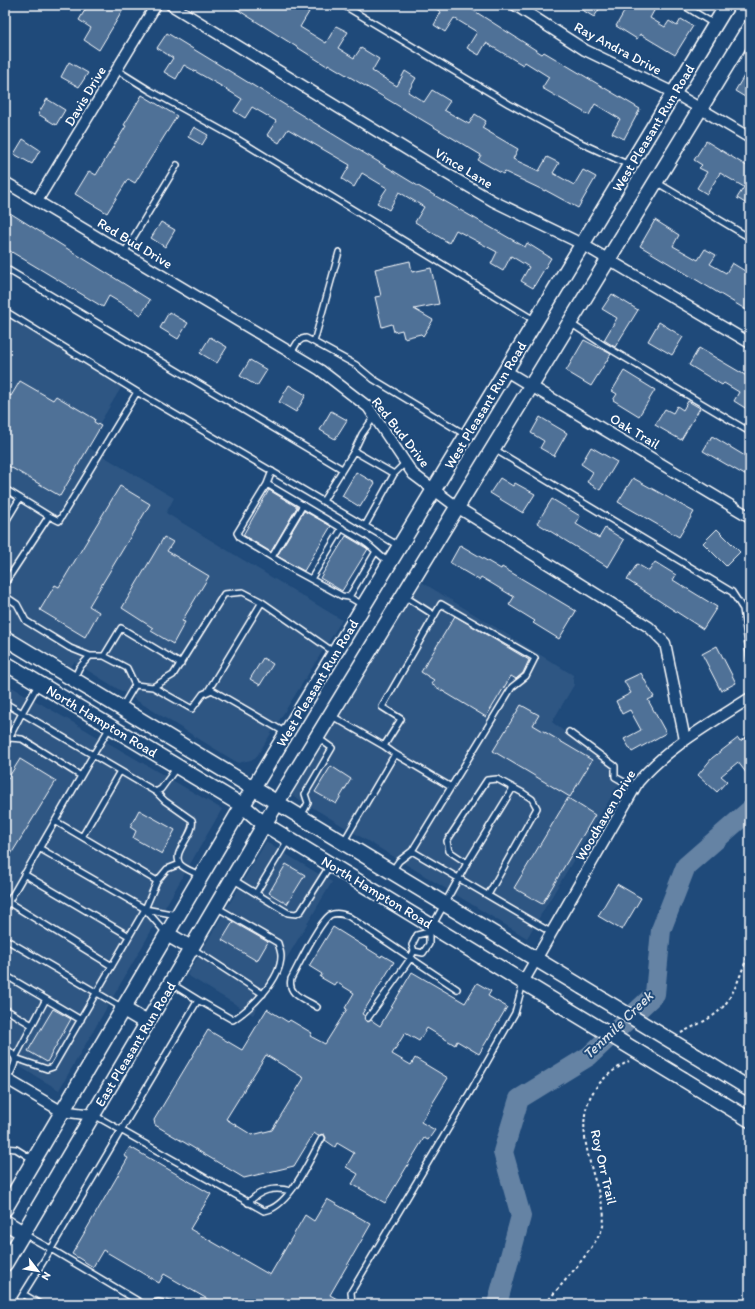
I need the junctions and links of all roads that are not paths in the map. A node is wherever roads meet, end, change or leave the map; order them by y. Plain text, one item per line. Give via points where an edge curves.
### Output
1 (156, 5) edge
2 (171, 5) edge
3 (343, 5) edge
4 (514, 5) edge
5 (683, 5) edge
6 (727, 5) edge
7 (715, 25) junction
8 (750, 27) edge
9 (117, 70) junction
10 (674, 93) junction
11 (700, 109) junction
12 (750, 138) edge
13 (177, 165) dead end
14 (630, 166) junction
15 (5, 182) edge
16 (656, 182) junction
17 (37, 201) junction
18 (750, 238) edge
19 (582, 244) junction
20 (339, 252) dead end
21 (124, 253) junction
22 (608, 260) junction
23 (5, 268) edge
24 (5, 311) edge
25 (536, 321) junction
26 (570, 322) junction
27 (314, 342) junction
28 (750, 344) edge
29 (291, 353) junction
30 (506, 370) junction
31 (531, 386) junction
32 (137, 392) junction
33 (374, 417) junction
34 (750, 432) edge
35 (467, 435) junction
36 (493, 448) junction
37 (354, 451) junction
38 (406, 463) junction
39 (342, 468) junction
40 (272, 471) junction
41 (394, 474) junction
42 (267, 484) junction
43 (5, 489) edge
44 (434, 490) junction
45 (20, 498) junction
46 (323, 501) junction
47 (302, 505) junction
48 (457, 507) junction
49 (49, 516) junction
50 (750, 517) edge
51 (5, 522) edge
52 (365, 526) junction
53 (342, 528) junction
54 (400, 546) junction
55 (375, 553) junction
56 (272, 557) junction
57 (390, 563) junction
58 (311, 579) junction
59 (5, 583) edge
60 (5, 596) edge
61 (403, 596) junction
62 (349, 597) junction
63 (262, 602) junction
64 (364, 606) junction
65 (434, 615) junction
66 (5, 638) edge
67 (335, 653) junction
68 (90, 656) junction
69 (104, 656) junction
70 (750, 659) edge
71 (5, 663) edge
72 (180, 664) junction
73 (74, 679) junction
74 (39, 683) junction
75 (135, 685) junction
76 (153, 687) junction
77 (208, 690) junction
78 (750, 698) edge
79 (5, 703) edge
80 (121, 708) junction
81 (22, 713) junction
82 (330, 715) junction
83 (110, 726) junction
84 (569, 732) dead end
85 (287, 733) junction
86 (317, 737) junction
87 (8, 738) junction
88 (685, 740) junction
89 (5, 744) edge
90 (384, 746) junction
91 (395, 754) junction
92 (93, 755) junction
93 (178, 766) junction
94 (120, 771) junction
95 (81, 776) junction
96 (254, 787) junction
97 (451, 787) junction
98 (513, 788) junction
99 (635, 788) junction
100 (156, 792) junction
101 (277, 802) junction
102 (243, 806) junction
103 (301, 816) junction
104 (55, 821) junction
105 (264, 824) junction
106 (82, 836) junction
107 (289, 839) junction
108 (343, 842) junction
109 (39, 848) junction
110 (412, 851) junction
111 (467, 863) junction
112 (180, 864) junction
113 (330, 864) junction
114 (392, 871) junction
115 (24, 874) junction
116 (201, 876) junction
117 (460, 878) junction
118 (232, 879) junction
119 (157, 881) junction
120 (256, 893) junction
121 (488, 895) junction
122 (8, 902) junction
123 (445, 903) junction
124 (216, 906) junction
125 (5, 908) edge
126 (145, 910) junction
127 (178, 915) junction
128 (430, 929) junction
129 (552, 933) junction
130 (167, 934) junction
131 (129, 936) junction
132 (5, 938) edge
133 (191, 948) junction
134 (414, 951) junction
135 (538, 958) junction
136 (410, 959) junction
137 (112, 966) junction
138 (5, 975) edge
139 (523, 982) junction
140 (170, 983) junction
141 (457, 989) dead end
142 (96, 993) junction
143 (263, 994) junction
144 (46, 999) junction
145 (198, 1000) junction
146 (317, 1007) dead end
147 (122, 1008) junction
148 (5, 1009) edge
149 (368, 1018) dead end
150 (81, 1020) junction
151 (147, 1022) junction
152 (32, 1025) junction
153 (5, 1048) edge
154 (16, 1058) junction
155 (6, 1079) edge
156 (750, 1089) edge
157 (61, 1111) junction
158 (93, 1115) junction
159 (750, 1120) edge
160 (120, 1130) junction
161 (322, 1138) dead end
162 (5, 1148) edge
163 (33, 1160) junction
164 (290, 1191) junction
165 (248, 1203) junction
166 (5, 1209) edge
167 (5, 1222) edge
168 (23, 1233) junction
169 (51, 1249) junction
170 (5, 1264) edge
171 (23, 1294) junction
172 (17, 1304) edge
173 (40, 1304) edge
174 (143, 1304) edge
175 (152, 1304) edge
176 (169, 1304) edge
177 (352, 1304) edge

1 - 9 street, Davis Drive
2 - 19 street, Vince Lane via 487,198
3 - 14 lane via 509,104
4 - 10 street, Ray Andra Drive via 585,50
5 - 7 lane
6 - 7 main road, West Pleasant Run Road
7 - 10 main road, West Pleasant Run Road
8 - 11 main road, West Pleasant Run Road
9 - 17 street, Davis Drive
9 - 25 lane via 234,137
10 - 11 street, Ray Andra Drive
10 - 14 main road, West Pleasant Run Road
11 - 12 street, Ray Andra Drive
11 - 16 main road, West Pleasant Run Road
13 - 21 lane
14 - 19 main road, West Pleasant Run Road
15 - 17 street, Red Bud Drive
16 - 18 lane
16 - 22 main road, West Pleasant Run Road
17 - 21 street, Red Bud Drive
19 - 22 street, Vince Lane
19 - 25 main road, West Pleasant Run Road
20 - 27 lane
21 - 29 street, Red Bud Drive
22 - 26 main road, West Pleasant Run Road
22 - 28 street, Vince Lane
23 - 39 lane
24 - 32 lane
25 - 30 main road, West Pleasant Run Road
26 - 31 main road, West Pleasant Run Road
26 - 34 lane via 605,346
27 - 29 lane via 302,339
27 - 35 lane via 356,365 373,379
29 - 33 street, Red Bud Drive via 326,375 368,407
30 - 31 street, Oak Trail
30 - 35 main road, West Pleasant Run Road
31 - 36 main road, West Pleasant Run Road
31 - 50 street, Oak Trail
32 - 40 lane
32 - 49 lane via 59,521
33 - 37 lane
33 - 38 street, Red Bud Drive
35 - 44 main road, West Pleasant Run Road
36 - 48 main road, West Pleasant Run Road
36 - 70 lane via 732,592 742,609
37 - 39 lane
37 - 41 lane
38 - 41 lane
38 - 44 street, Red Bud Drive via 413,474
39 - 46 lane
40 - 42 lane
40 - 46 lane
41 - 52 lane
42 - 47 lane
42 - 56 lane via 237,533 240,538
43 - 45 lane
44 - 48 street, Red Bud Drive
44 - 54 main road, West Pleasant Run Road
45 - 49 lane
45 - 51 lane
46 - 52 lane
47 - 53 lane
47 - 56 lane
48 - 61 main road, West Pleasant Run Road
48 - 88 street, Red Bud Drive via 649,627 664,643
49 - 59 lane
52 - 54 lane
53 - 55 lane via 373,547
53 - 58 lane
54 - 57 main road, West Pleasant Run Road
55 - 57 lane
55 - 62 lane
56 - 58 lane
57 - 64 main road, West Pleasant Run Road
58 - 62 lane via 342,596
60 - 68 lane via 17,604 26,621 70,648
61 - 65 lane
61 - 82 main road, West Pleasant Run Road
62 - 64 lane
63 - 67 lane
63 - 72 lane via 243,592 224,594
63 - 77 lane
64 - 67 main road, West Pleasant Run Road
65 - 90 lane via 382,707 401,719
65 - 97 lane via 441,604 535,658 526,676 512,687
66 - 73 main road, North Hampton Road
67 - 85 main road, West Pleasant Run Road
68 - 69 lane
68 - 73 lane via 79,668
69 - 72 lane via 121,628
69 - 75 lane via 127,668
71 - 74 main road, North Hampton Road
72 - 76 lane via 173,675
73 - 80 main road, North Hampton Road
74 - 81 lane
74 - 83 main road, North Hampton Road
75 - 76 lane
75 - 80 lane
76 - 77 lane via 192,709
77 - 85 lane
78 - 88 street, Woodhaven Drive
79 - 81 lane
80 - 83 main road
80 - 96 main road, North Hampton Road
81 - 87 lane
81 - 92 lane
82 - 86 main road, West Pleasant Run Road
82 - 90 lane
83 - 92 lane
83 - 93 main road, North Hampton Road
84 - 99 lane via 615,766 615,776
85 - 96 main road, West Pleasant Run Road
86 - 101 main road, West Pleasant Run Road
86 - 103 lane via 332,748 305,794 308,803
87 - 89 lane
87 - 95 lane via 22,739
88 - 99 street, Woodhaven Drive via 651,767
90 - 91 lane
91 - 97 lane
91 - 108 lane
92 - 94 lane
92 - 95 lane
93 - 100 lane
93 - 102 main road, North Hampton Road
94 - 100 lane
94 - 106 lane
95 - 104 lane
96 - 101 main road, North Hampton Road
96 - 102 main road, West Pleasant Run Road
97 - 110 lane
98 - 111 lane
98 - 111 lane via 497,779 487,780 447,841 449,850
98 - 121 lane via 532,799 537,808
99 - 129 street, Woodhaven Drive
100 - 112 lane via 192,820 194,825 179,852
101 - 103 main road, North Hampton Road
101 - 105 main road, West Pleasant Run Road
102 - 105 main road, North Hampton Road
102 - 116 main road, East Pleasant Run Road
103 - 108 main road, North Hampton Road
104 - 106 lane
104 - 109 lane
105 - 107 main road, North Hampton Road
105 - 118 main road, East Pleasant Run Road
106 - 119 lane
107 - 113 main road, North Hampton Road
107 - 120 lane
108 - 114 main road, North Hampton Road
109 - 115 lane
109 - 126 lane
110 - 114 lane via 398,861
110 - 117 lane
111 - 117 lane
112 - 116 lane
112 - 119 lane via 167,869
113 - 120 lane via 301,911 296,914 288,913
113 - 128 main road, North Hampton Road
114 - 123 main road, North Hampton Road
115 - 122 lane
115 - 131 lane
116 - 127 main road, East Pleasant Run Road
117 - 121 lane
117 - 123 lane
118 - 120 lane
118 - 124 main road, East Pleasant Run Road
119 - 126 lane
121 - 129 lane
122 - 125 lane
122 - 137 lane
123 - 128 lane
123 - 135 main road, North Hampton Road
124 - 133 main road, East Pleasant Run Road
124 - 143 lane via 278,943 281,955 278,969
126 - 127 lane
126 - 130 lane
126 - 131 lane
127 - 130 main road, East Pleasant Run Road
128 - 134 lane via 417,935 412,945
128 - 134 lane via 429,944 423,952
128 - 139 main road, North Hampton Road
129 - 135 street, Woodhaven Drive
130 - 133 main road
130 - 147 main road, East Pleasant Run Road
131 - 137 lane
132 - 142 lane
133 - 140 main road, East Pleasant Run Road
133 - 143 lane
134 - 136 lane
135 - 139 street, Woodhaven Drive
135 - 156 main road, North Hampton Road, bridge
136 - 141 lane
136 - 146 lane via 348,916 335,913 329,916 321,925 289,986 291,991
136 - 149 lane
137 - 142 lane
138 - 144 lane
139 - 159 main road, North Hampton Road, bridge
139 - 177 lane via 515,1013 351,1292
140 - 145 lane
140 - 151 main road, East Pleasant Run Road
142 - 147 lane
142 - 150 lane
143 - 145 lane via 233,1020
144 - 150 lane
144 - 152 lane
145 - 160 lane
147 - 151 main road
147 - 157 main road, East Pleasant Run Road
148 - 152 lane
150 - 154 lane via 54,1067 46,1069
151 - 158 main road, East Pleasant Run Road
152 - 154 lane
153 - 154 lane
154 - 155 lane
155 - 157 street
157 - 158 street
157 - 163 main road, East Pleasant Run Road
158 - 160 lane
158 - 168 main road, East Pleasant Run Road
160 - 165 lane
160 - 169 lane
161 - 164 lane
162 - 163 lane via 16,1149
163 - 166 main road, East Pleasant Run Road
164 - 165 lane via 268,1189 255,1195
164 - 165 lane via 280,1205 271,1210 264,1211
167 - 168 main road
168 - 169 lane
168 - 170 main road, East Pleasant Run Road
169 - 171 lane
169 - 174 lane
171 - 172 lane
171 - 173 lane
175 - 176 lane

